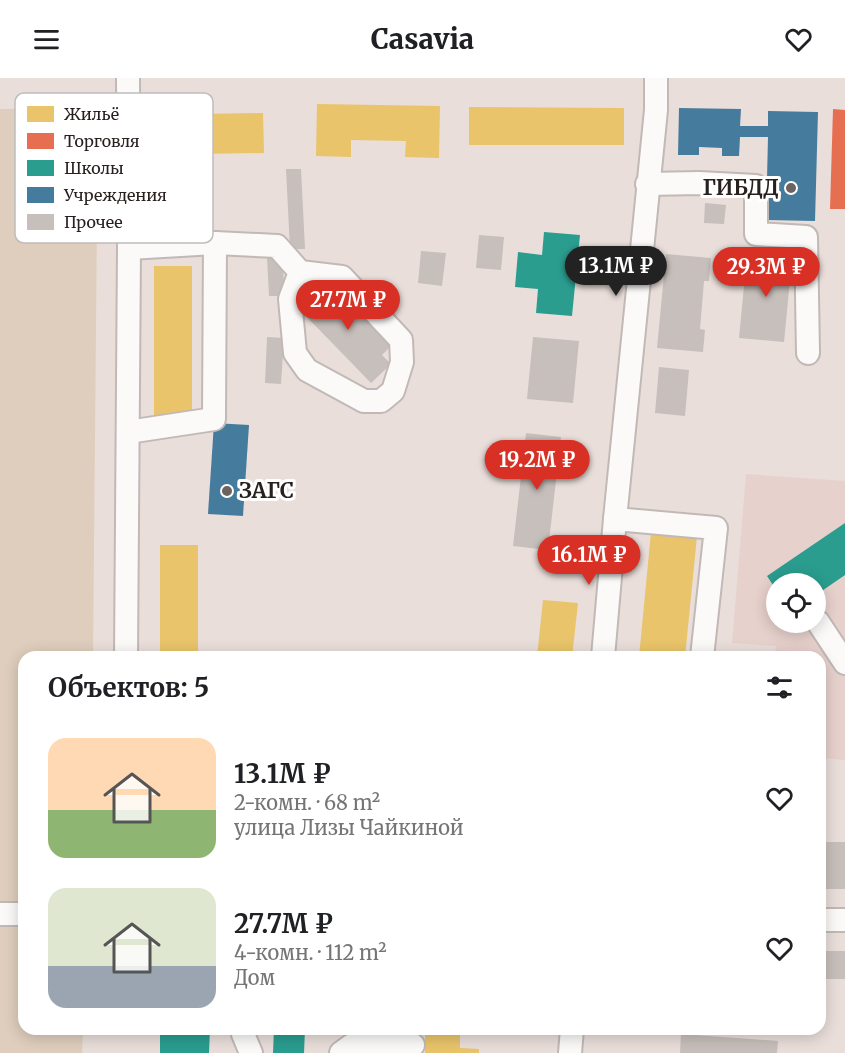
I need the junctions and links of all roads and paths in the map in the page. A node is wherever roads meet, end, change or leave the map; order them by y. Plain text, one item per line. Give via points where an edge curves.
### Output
1 (128, 78) edge
2 (656, 78) edge
3 (128, 93) edge
4 (647, 184) junction
5 (129, 243) edge
6 (215, 243) junction
7 (129, 248) junction
8 (300, 272) junction
9 (808, 353) dead end
10 (128, 432) junction
11 (615, 519) junction
12 (825, 633) edge
13 (126, 651) edge
14 (604, 651) edge
15 (703, 651) edge
16 (845, 663) edge
17 (0, 914) edge
18 (18, 914) edge
19 (826, 920) edge
20 (845, 920) edge
21 (572, 1035) edge
22 (413, 1045) dead end
23 (341, 1053) edge
24 (570, 1053) edge

1 - 3 street
2 - 4 street
4 - 9 street via 756,186 756,234 806,237
4 - 11 street
5 - 7 street
6 - 7 street
6 - 8 street via 278,246
6 - 10 street via 214,419
7 - 10 street
8 - 8 street via 342,277 401,340 402,362 396,382 393,391 381,401 363,401 307,370 295,353 290,299
10 - 13 street
11 - 14 street
11 - 15 street via 716,528
12 - 16 street
17 - 18 street
19 - 20 street
21 - 24 street
22 - 23 street via 352,1045

